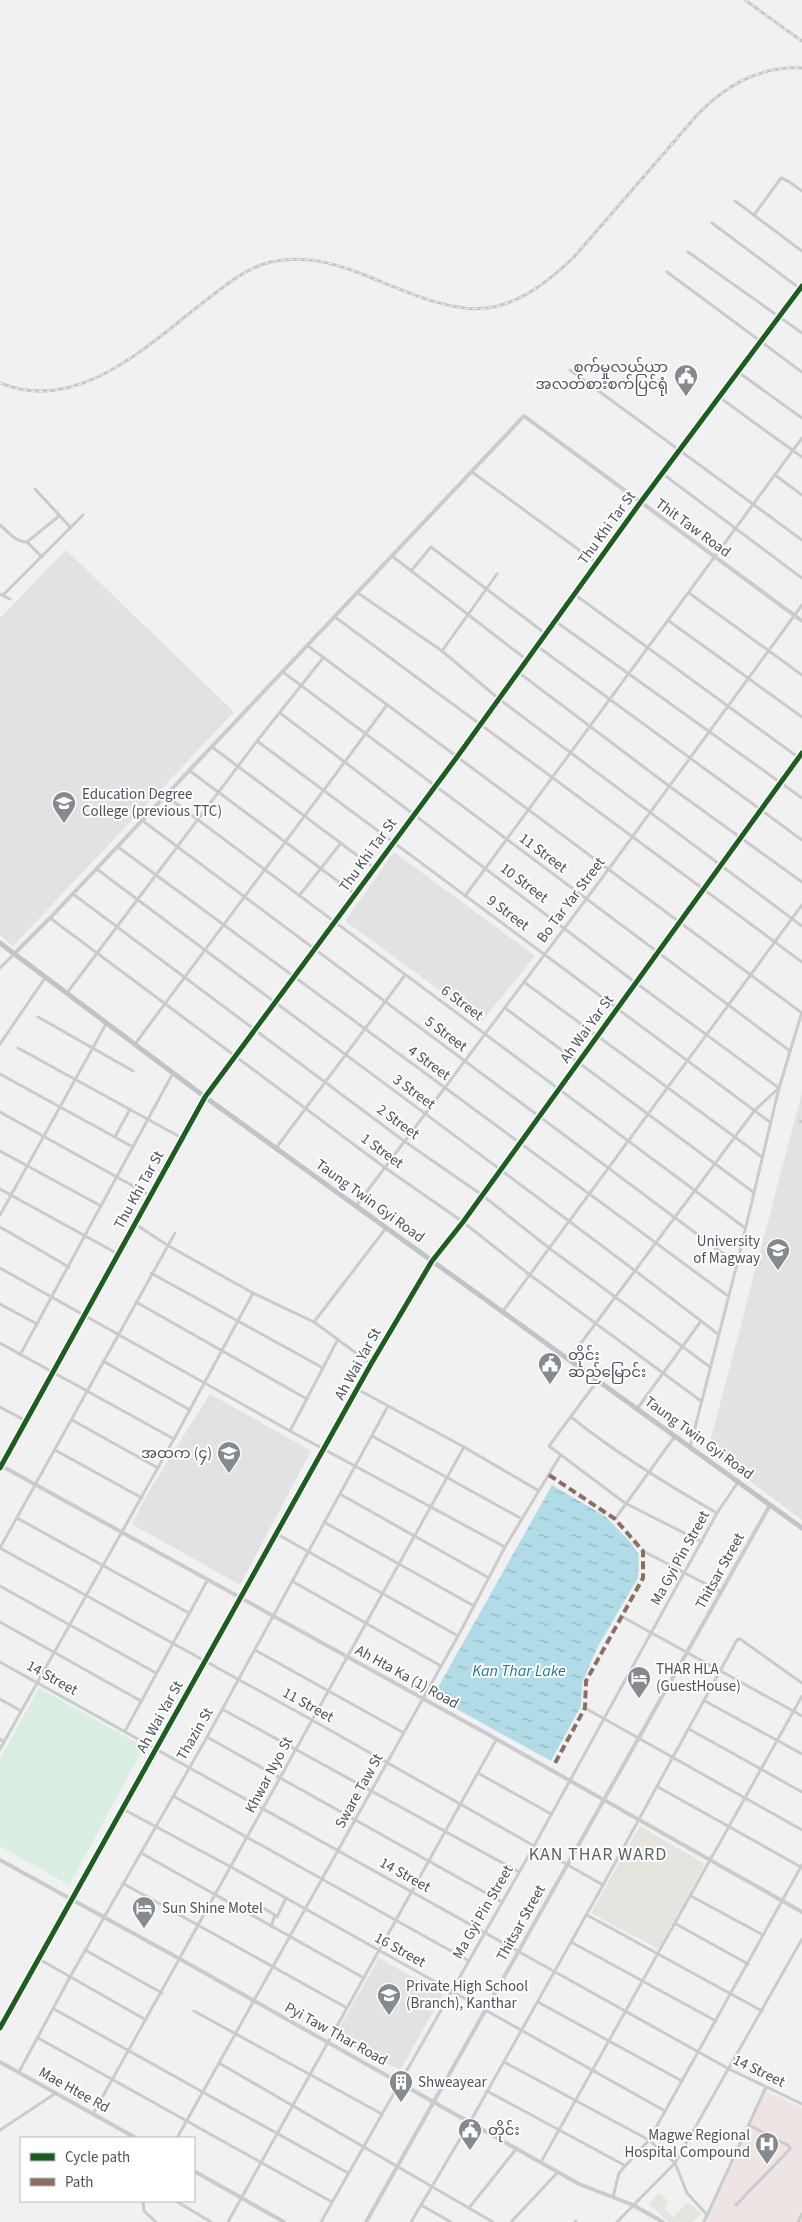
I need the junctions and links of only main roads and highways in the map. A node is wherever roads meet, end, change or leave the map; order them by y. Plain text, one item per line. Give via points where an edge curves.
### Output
1 (0, 943) edge
2 (802, 1528) edge

1 - 2 highway, Taung Twin Gyi Road via 205,1097

